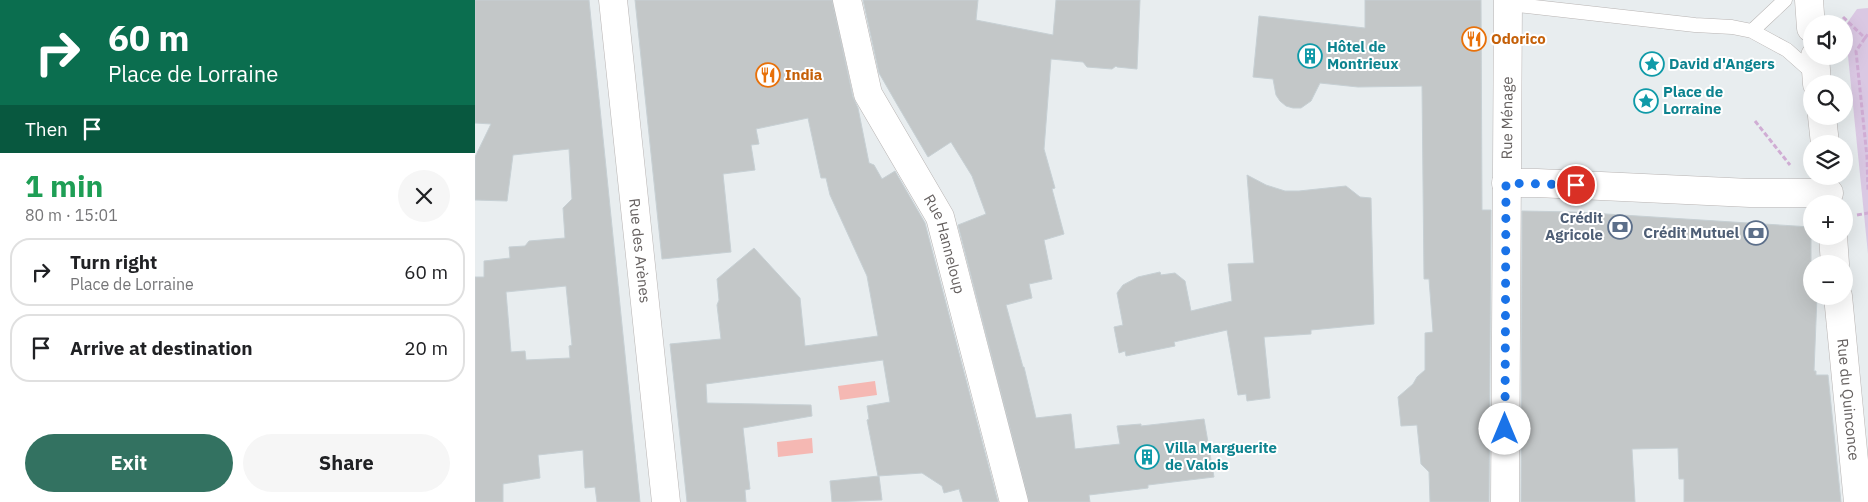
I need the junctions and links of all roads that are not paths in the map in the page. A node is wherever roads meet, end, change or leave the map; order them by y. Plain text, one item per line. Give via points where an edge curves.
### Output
1 (613, 0) edge
2 (847, 0) edge
3 (1809, 0) edge
4 (1508, 2) edge
5 (1783, 2) edge
6 (1804, 15) edge
7 (1810, 15) edge
8 (1752, 31) junction
9 (1816, 72) edge
10 (1506, 183) junction
11 (1823, 192) edge
12 (1839, 305) edge
13 (667, 502) edge
14 (1014, 502) edge
15 (1505, 502) edge
16 (1858, 502) edge

1 - 13 street, Rue des Arènes
2 - 14 street, Rue Hanneloup via 868,94 939,217
3 - 7 street
4 - 8 lane
4 - 10 street, Rue Ménage
5 - 6 lane
5 - 8 lane
8 - 9 lane via 1787,50
10 - 11 street
10 - 15 street, Rue Ménage
12 - 16 street, Rue du Quinconce

